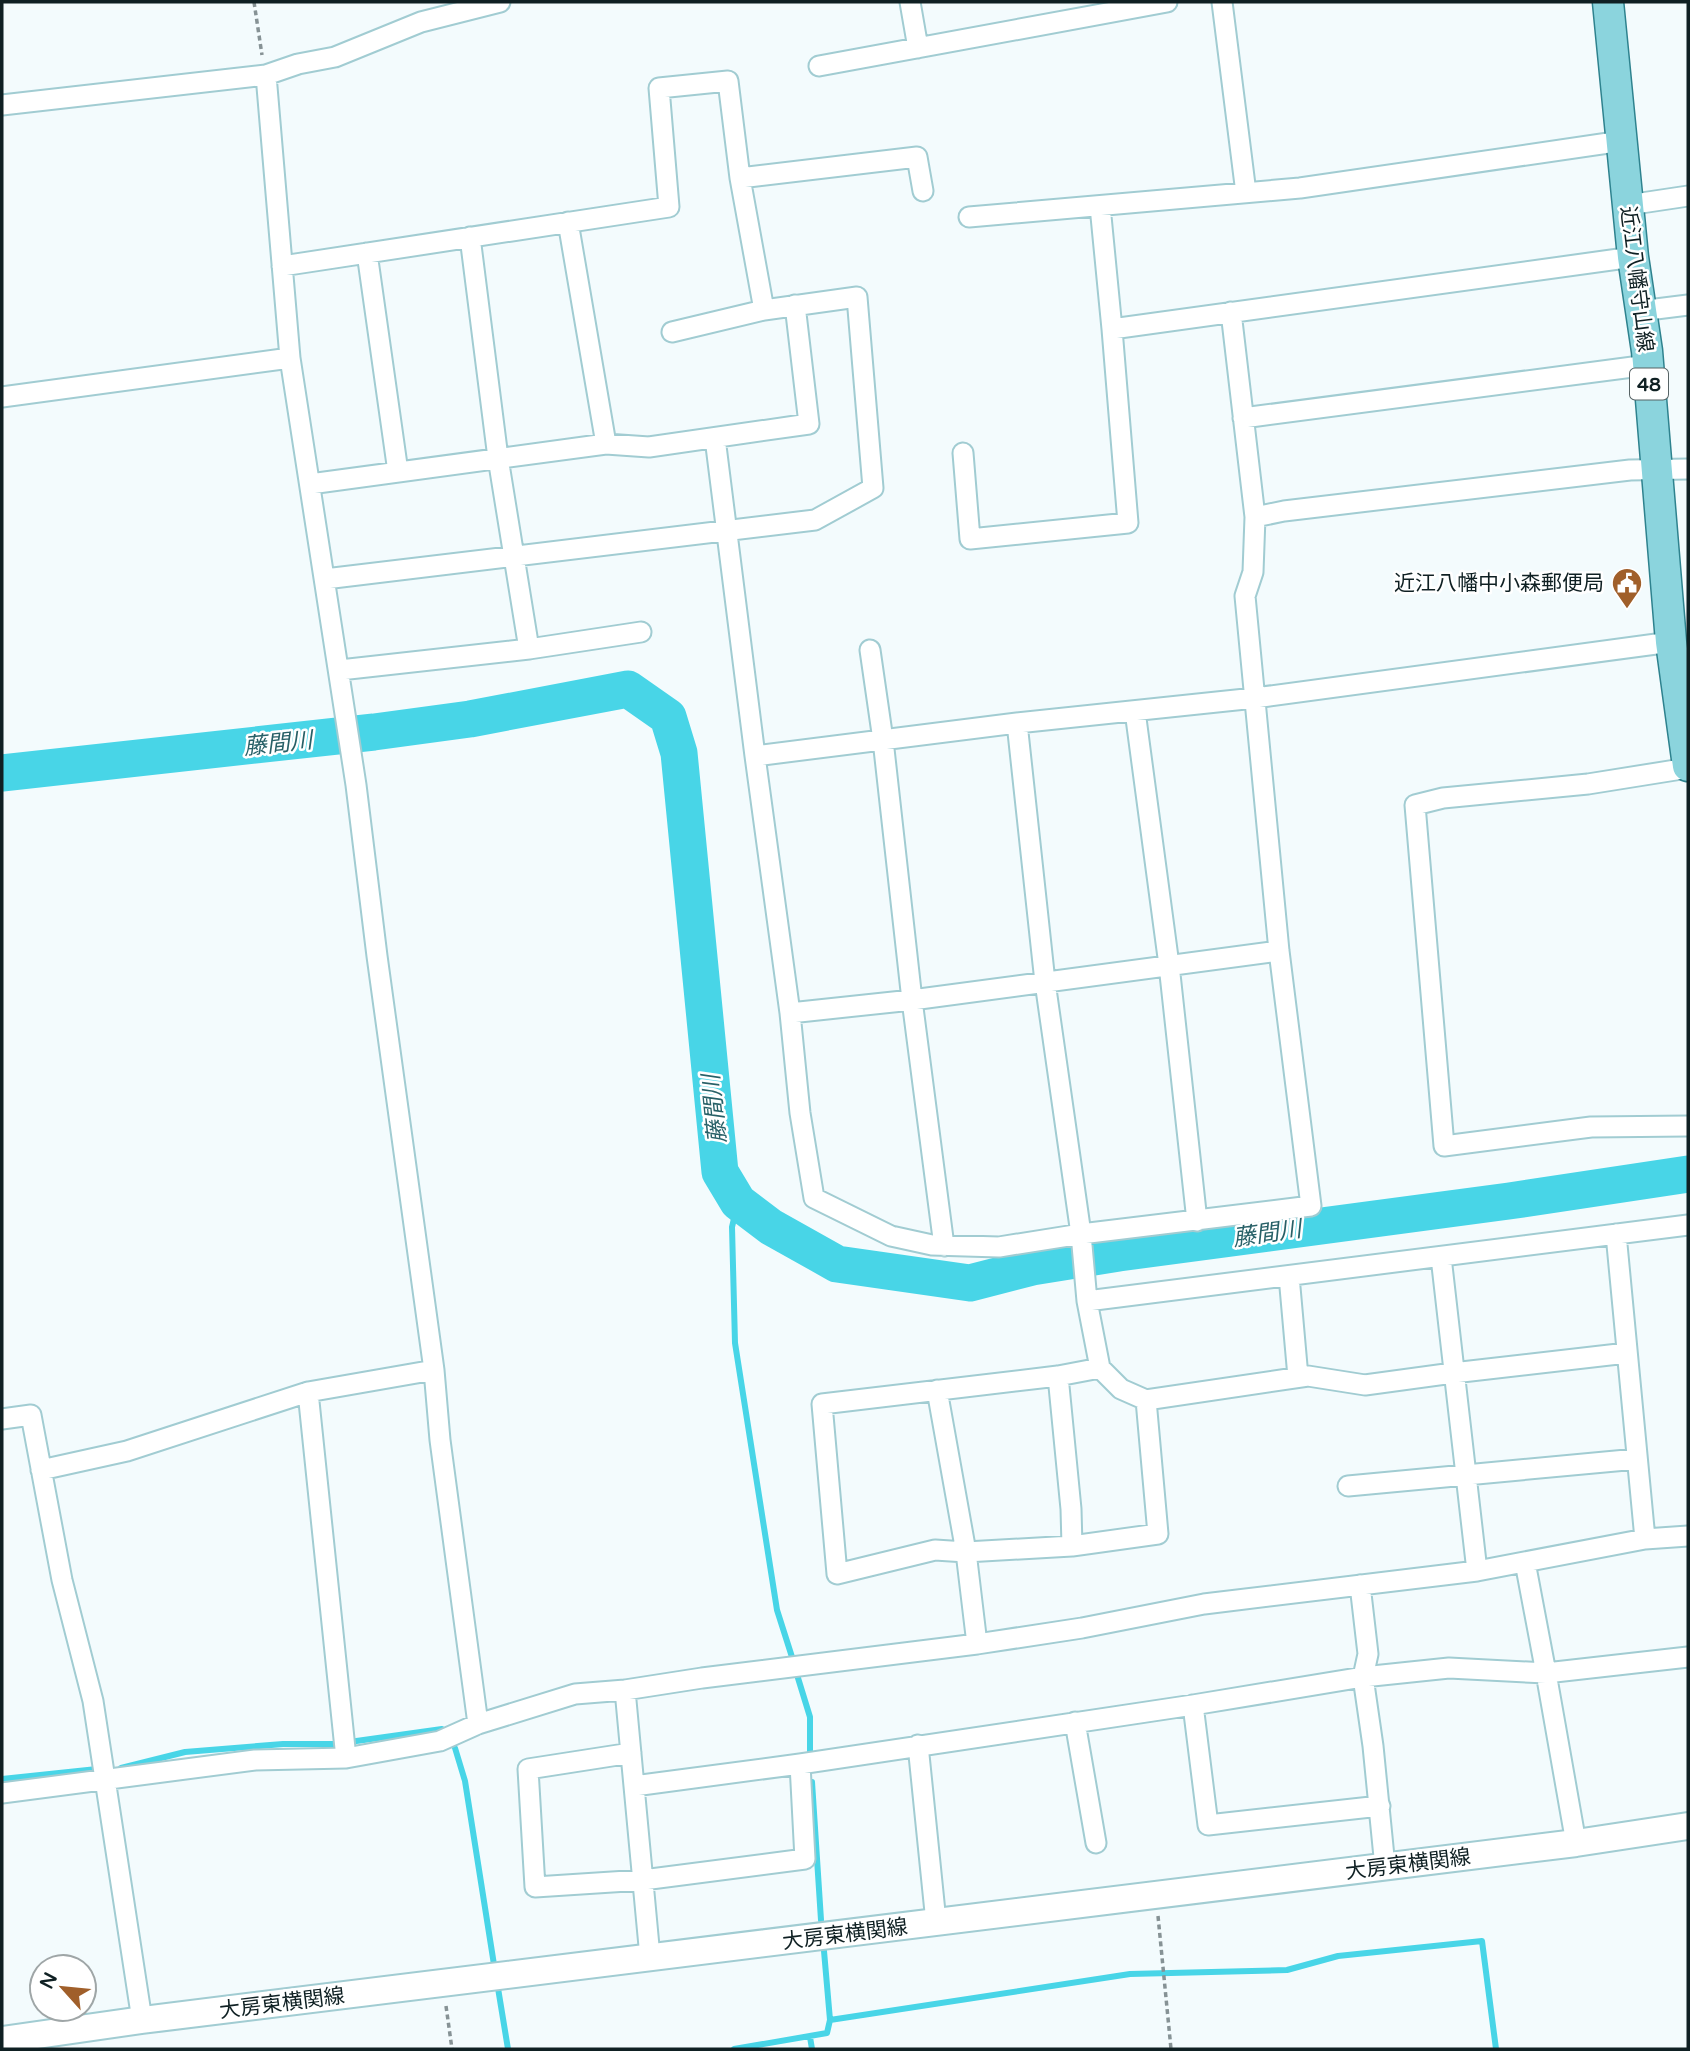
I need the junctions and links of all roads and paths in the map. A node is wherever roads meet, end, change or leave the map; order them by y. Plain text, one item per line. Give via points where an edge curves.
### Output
1 (254, 2) edge
2 (499, 2) edge
3 (910, 2) edge
4 (1167, 2) edge
5 (1222, 2) edge
6 (1608, 2) edge
7 (918, 48) junction
8 (819, 66) dead end
9 (266, 75) junction
10 (2, 105) edge
11 (1622, 141) junction
12 (740, 178) junction
13 (923, 191) dead end
14 (1246, 193) junction
15 (1688, 196) edge
16 (1628, 205) junction
17 (1100, 206) junction
18 (969, 217) dead end
19 (568, 222) junction
20 (470, 237) junction
21 (367, 253) junction
22 (1633, 257) junction
23 (282, 266) junction
24 (795, 305) junction
25 (1688, 305) edge
26 (764, 310) junction
27 (1640, 311) junction
28 (1231, 312) junction
29 (1112, 329) junction
30 (672, 332) dead end
31 (290, 358) junction
32 (1648, 365) junction
33 (2, 397) edge
34 (1243, 418) junction
35 (715, 438) junction
36 (606, 444) junction
37 (963, 453) dead end
38 (498, 458) junction
39 (1688, 469) edge
40 (1656, 470) junction
41 (398, 472) junction
42 (310, 484) junction
43 (1255, 517) junction
44 (728, 530) junction
45 (514, 555) junction
46 (325, 579) junction
47 (641, 632) dead end
48 (1671, 642) junction
49 (529, 649) junction
50 (870, 650) dead end
51 (341, 679) junction
52 (1255, 698) junction
53 (1135, 711) junction
54 (1017, 723) junction
55 (883, 740) junction
56 (755, 756) junction
57 (1688, 767) edge
58 (1279, 951) junction
59 (1169, 965) junction
60 (1045, 982) junction
61 (912, 1000) junction
62 (790, 1013) junction
63 (1688, 1126) edge
64 (1197, 1221) junction
65 (1688, 1225) edge
66 (1081, 1234) junction
67 (1616, 1234) junction
68 (944, 1246) junction
69 (1441, 1257) junction
70 (1289, 1276) junction
71 (1087, 1301) junction
72 (1627, 1353) junction
73 (1100, 1368) junction
74 (434, 1370) junction
75 (1453, 1373) junction
76 (1058, 1376) junction
77 (1298, 1377) junction
78 (937, 1390) junction
79 (308, 1392) junction
80 (1146, 1400) junction
81 (2, 1419) edge
82 (1637, 1459) junction
83 (41, 1470) junction
84 (1465, 1476) junction
85 (1348, 1486) dead end
86 (1688, 1536) edge
87 (1645, 1539) junction
88 (1072, 1546) junction
89 (967, 1552) junction
90 (1525, 1562) junction
91 (1477, 1571) junction
92 (1360, 1585) junction
93 (978, 1644) junction
94 (1688, 1657) edge
95 (1546, 1673) junction
96 (1363, 1677) junction
97 (625, 1690) junction
98 (1193, 1705) junction
99 (1075, 1722) junction
100 (478, 1724) junction
101 (918, 1745) junction
102 (346, 1747) junction
103 (631, 1753) junction
104 (800, 1764) junction
105 (107, 1779) junction
106 (634, 1786) junction
107 (2, 1793) edge
108 (1380, 1806) junction
109 (1688, 1826) edge
110 (1096, 1843) dead end
111 (1576, 1843) junction
112 (1385, 1867) junction
113 (643, 1880) junction
114 (1157, 1893) junction
115 (936, 1922) junction
116 (650, 1957) junction
117 (444, 1983) junction
118 (142, 2020) junction
119 (2, 2040) edge
120 (452, 2049) edge
121 (1171, 2049) edge

1 - 9 path
2 - 9 street via 421,22 335,57
3 - 7 street
4 - 7 street
5 - 14 street
6 - 11 main road, 近江八幡守山線 / 48
7 - 8 street
9 - 10 street
9 - 23 street
11 - 14 street
11 - 16 main road, 近江八幡守山線 / 48
12 - 13 street via 917,157
12 - 19 street via 728,81 659,88 669,207
12 - 26 street
14 - 17 street
15 - 16 street
16 - 22 main road, 近江八幡守山線 / 48
17 - 18 street
17 - 29 street
19 - 20 street
19 - 36 street
20 - 21 street
20 - 38 street
21 - 23 street
21 - 41 street
22 - 27 main road, 近江八幡守山線 / 48
22 - 28 street
23 - 31 street
24 - 26 street
24 - 35 street via 808,424
24 - 44 street via 857,297 873,488 815,520
25 - 27 street
26 - 30 street
27 - 32 main road, 近江八幡守山線 / 48
28 - 29 street
28 - 34 street
29 - 37 street via 1128,523 970,539
31 - 33 street
31 - 42 street
32 - 34 street
32 - 40 main road, 近江八幡守山線 / 48
34 - 43 street
35 - 36 street via 649,447
35 - 44 street
36 - 38 street
38 - 41 street
38 - 45 street
39 - 40 street
40 - 43 street
40 - 48 main road, 近江八幡守山線 / 48
41 - 42 street
42 - 46 street
43 - 52 street via 1253,572 1245,596
44 - 45 street
44 - 56 street
45 - 46 street
45 - 49 street
46 - 51 street
47 - 49 street
48 - 52 street
48 - 57 main road, 近江八幡守山線 / 48
49 - 51 street
50 - 55 street
51 - 74 street
52 - 53 street
52 - 58 street
53 - 54 street
53 - 59 street
54 - 55 street
54 - 60 street
55 - 56 street
55 - 61 street
56 - 62 street
57 - 63 street via 1415,805 1444,1146 1591,1127
58 - 59 street
58 - 64 street via 1311,1206
59 - 60 street
59 - 64 street
60 - 61 street
60 - 66 street
61 - 62 street
61 - 68 street
62 - 68 street via 814,1199 891,1236
64 - 66 street
65 - 67 street
66 - 68 street via 999,1247
66 - 71 street
67 - 69 street
67 - 72 street
69 - 70 street
69 - 75 street
70 - 71 street
70 - 77 street
71 - 73 street
72 - 75 street
72 - 82 street
73 - 76 street
73 - 80 street via 1121,1390
74 - 79 street
74 - 100 street
75 - 77 street via 1365,1385
75 - 84 street
76 - 78 street
76 - 88 street
77 - 80 street
78 - 89 street
78 - 89 street via 822,1404 836,1574 935,1550
79 - 83 street via 127,1451
79 - 102 street
80 - 88 street via 1158,1534
81 - 83 street via 31,1415
82 - 84 street
82 - 87 street
83 - 105 street
84 - 85 street
84 - 91 street
86 - 87 street
87 - 90 street
88 - 89 street
89 - 93 street
90 - 91 street
90 - 95 street
91 - 92 street
92 - 93 street via 1204,1604
92 - 96 street via 1368,1654
93 - 97 street
94 - 95 street
95 - 96 street via 1449,1668
95 - 111 street
96 - 98 street
96 - 108 street
97 - 100 street via 575,1694
97 - 103 street
98 - 99 street
98 - 108 street via 1208,1825
99 - 101 street
99 - 110 street
100 - 102 street via 440,1741
101 - 104 street
101 - 115 street
102 - 105 street
103 - 106 street
103 - 113 street via 528,1769 535,1887
104 - 106 street
104 - 113 street via 805,1859
105 - 107 street
105 - 118 street
106 - 113 street
108 - 112 street
109 - 111 main road, 大房東横関線
111 - 112 main road, 大房東横関線
112 - 114 main road, 大房東横関線
113 - 116 street
114 - 115 main road, 大房東横関線
114 - 121 path
115 - 116 main road, 大房東横関線
116 - 117 main road, 大房東横関線
117 - 118 main road, 大房東横関線
117 - 120 path
118 - 119 main road, 大房東横関線

